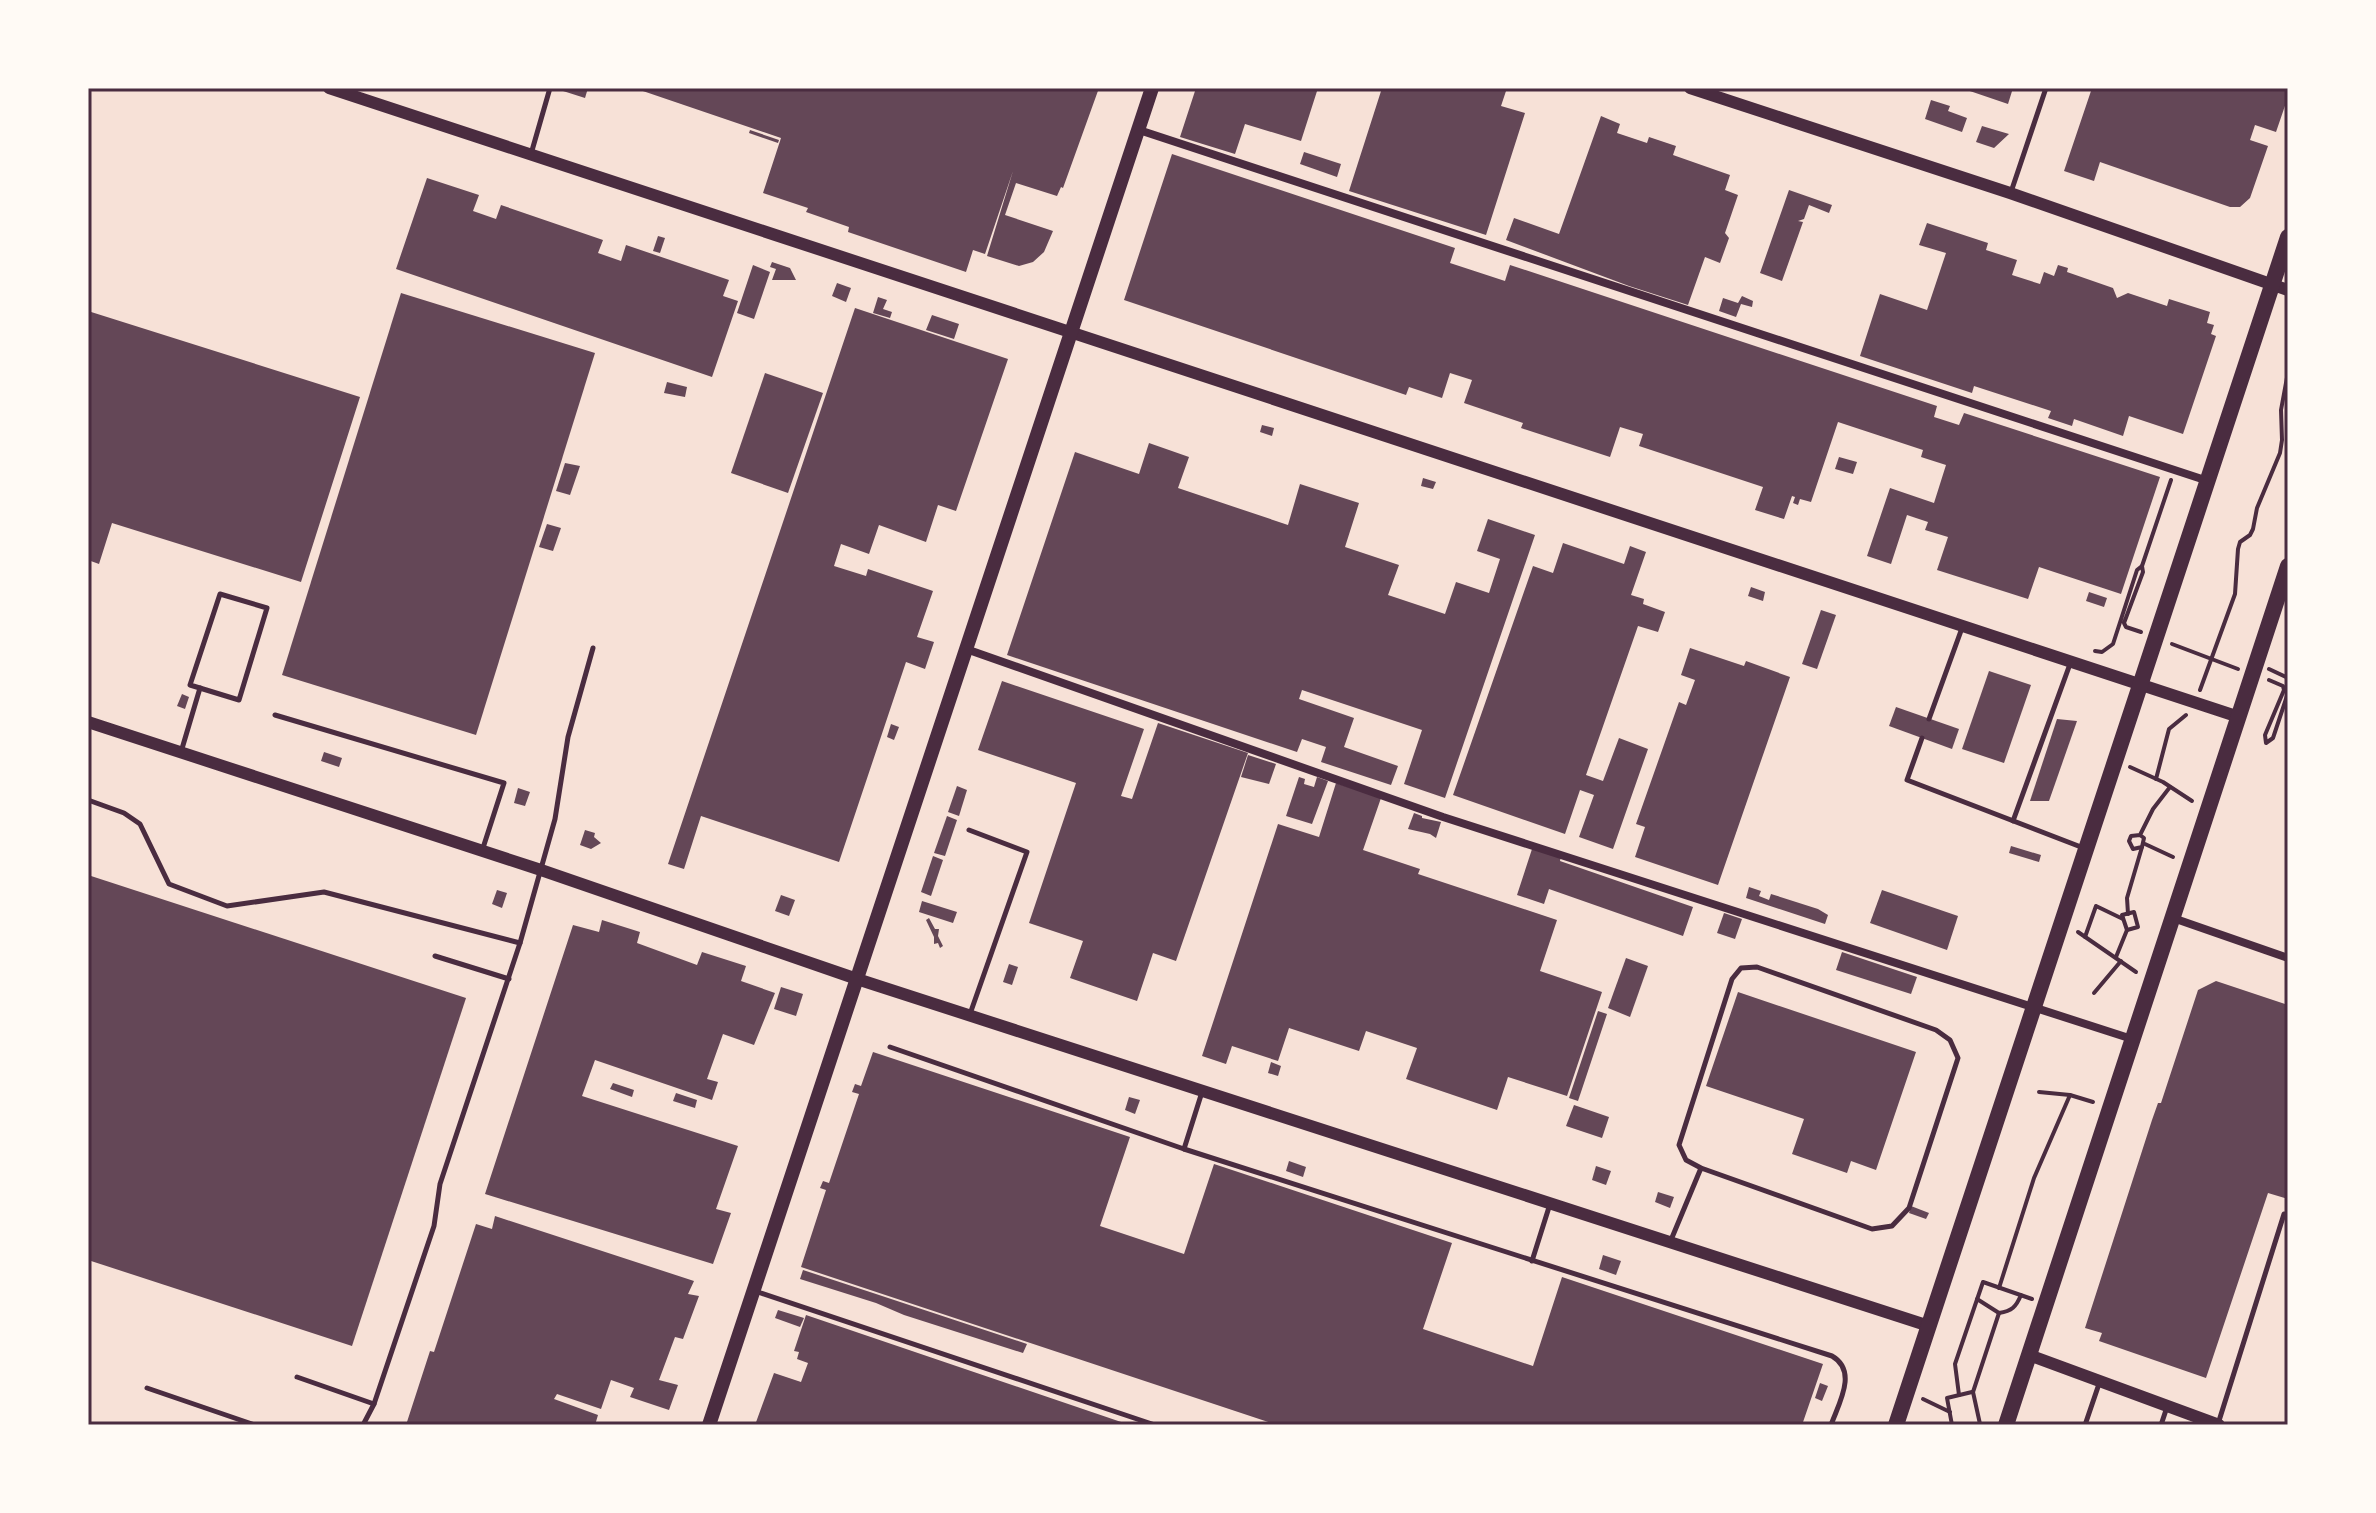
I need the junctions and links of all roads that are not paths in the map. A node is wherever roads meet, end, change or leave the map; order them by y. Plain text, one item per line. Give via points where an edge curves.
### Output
1 (329, 88) edge
2 (550, 88) edge
3 (1152, 88) edge
4 (1690, 88) edge
5 (2046, 88) edge
6 (1716, 92) edge
7 (1139, 130) junction
8 (531, 155) junction
9 (2010, 193) junction
10 (2288, 237) edge
11 (2280, 287) edge
12 (1071, 334) junction
13 (2208, 481) junction
14 (2288, 566) edge
15 (1962, 628) junction
16 (593, 648) dead end
17 (966, 649) junction
18 (2070, 663) junction
19 (2140, 686) junction
20 (200, 688) junction
21 (275, 715) dead end
22 (2239, 717) junction
23 (1929, 719) dead end
24 (88, 722) edge
25 (1922, 738) dead end
26 (181, 753) junction
27 (88, 800) edge
28 (2013, 821) junction
29 (969, 830) dead end
30 (2086, 849) junction
31 (482, 851) junction
32 (541, 870) junction
33 (2173, 918) junction
34 (520, 943) junction
35 (435, 956) dead end
36 (2288, 958) edge
37 (509, 979) junction
38 (857, 979) junction
39 (2034, 1006) junction
40 (970, 1015) junction
41 (2133, 1039) junction
42 (890, 1047) dead end
43 (1203, 1091) junction
44 (1184, 1149) junction
45 (1701, 1168) junction
46 (1551, 1203) junction
47 (2284, 1214) dead end
48 (1670, 1242) junction
49 (1532, 1261) junction
50 (754, 1291) junction
51 (1929, 1326) junction
52 (2029, 1355) junction
53 (297, 1377) dead end
54 (2100, 1381) junction
55 (147, 1388) dead end
56 (374, 1404) junction
57 (2168, 1406) junction
58 (255, 1425) edge
59 (363, 1425) edge
60 (709, 1425) edge
61 (1155, 1425) edge
62 (1831, 1425) edge
63 (1896, 1425) edge
64 (2006, 1425) edge
65 (2085, 1425) edge
66 (2161, 1425) edge
67 (2218, 1425) edge

1 - 8 street
2 - 8 lane
3 - 7 main road
4 - 6 street
5 - 9 lane
6 - 9 street
7 - 12 main road
7 - 13 street
8 - 12 street
9 - 11 street
10 - 11 highway
11 - 13 highway
12 - 15 street
12 - 17 main road
13 - 19 highway
14 - 22 highway
15 - 18 street
15 - 23 lane
16 - 32 lane via 568,737
17 - 38 main road
17 - 39 street via 1443,817
18 - 19 street
18 - 28 lane
19 - 22 street
19 - 30 highway
20 - 20 lane via 239,700 267,608 220,594 190,685
20 - 26 lane
21 - 31 lane via 504,783
22 - 33 highway
24 - 26 street
25 - 28 lane via 1907,780
26 - 31 street
27 - 34 lane via 140,824 169,884 227,906 324,892
28 - 30 lane
29 - 40 lane via 1027,852
30 - 39 highway
31 - 32 street
32 - 34 lane
32 - 38 street
33 - 36 street
33 - 41 highway
34 - 37 lane
35 - 37 lane
37 - 56 lane
38 - 40 street
38 - 50 main road
39 - 41 street
39 - 51 highway
40 - 43 street
41 - 52 highway
42 - 44 lane
43 - 44 lane
43 - 46 street
44 - 49 lane
45 - 45 lane via 1686,1160 1679,1145 1732,979 1741,968 1757,967 1936,1030 1950,1040 1958,1058 1909,1208 1892,1226 1872,1229
45 - 48 lane
46 - 48 street
46 - 49 lane
47 - 67 lane
48 - 51 street
49 - 62 lane via 1832,1356 1845,1367 1847,1378
50 - 60 main road
50 - 61 lane
51 - 63 highway
52 - 54 street
52 - 64 highway
53 - 56 lane
54 - 57 street
54 - 65 lane
55 - 58 lane
56 - 59 lane
57 - 66 lane
57 - 67 street

